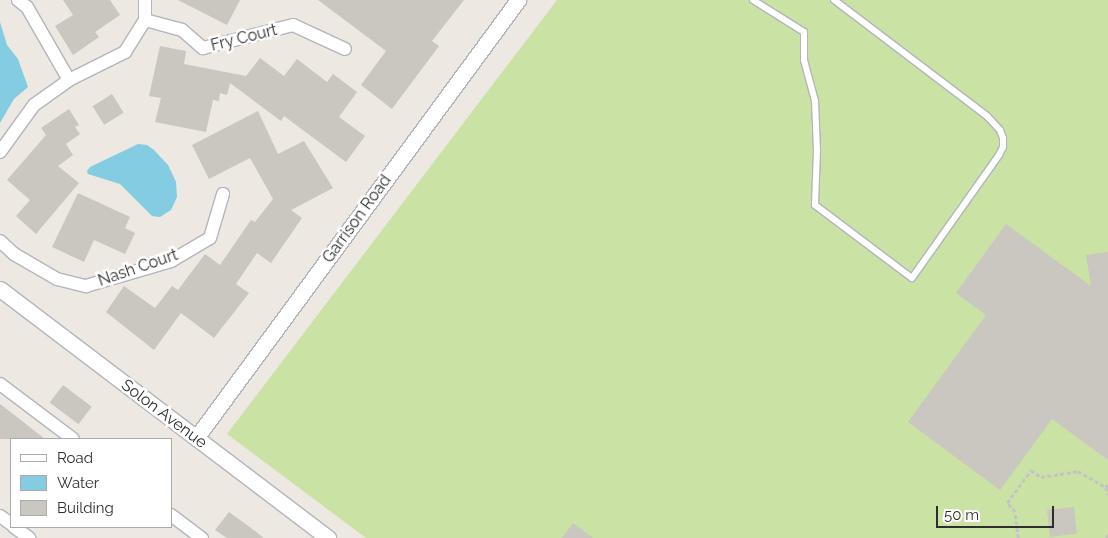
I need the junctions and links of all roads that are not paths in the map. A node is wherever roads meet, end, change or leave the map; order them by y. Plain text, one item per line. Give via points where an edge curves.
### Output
1 (18, 0) edge
2 (145, 0) edge
3 (518, 0) edge
4 (753, 0) edge
5 (834, 0) edge
6 (145, 20) junction
7 (345, 49) dead end
8 (69, 80) junction
9 (0, 152) edge
10 (223, 194) dead end
11 (0, 241) edge
12 (0, 289) edge
13 (0, 384) edge
14 (72, 438) edge
15 (196, 438) junction
16 (172, 516) edge
17 (15, 528) edge
18 (29, 538) edge
19 (202, 538) edge
20 (328, 538) edge

1 - 8 street via 26,6
2 - 6 street
3 - 15 street, Garrison Road
4 - 5 lane via 804,32 804,60 815,101 815,205 912,278 999,155 1003,138 987,116
6 - 7 street, Fry Court via 182,30 203,48 293,25
6 - 8 street via 125,52
8 - 9 street via 34,105
10 - 11 street, Nash Court via 210,238 171,261 86,286 56,280 14,254
12 - 15 street, Solon Avenue
13 - 14 street
15 - 20 street, Solon Avenue
16 - 19 street
17 - 18 street

